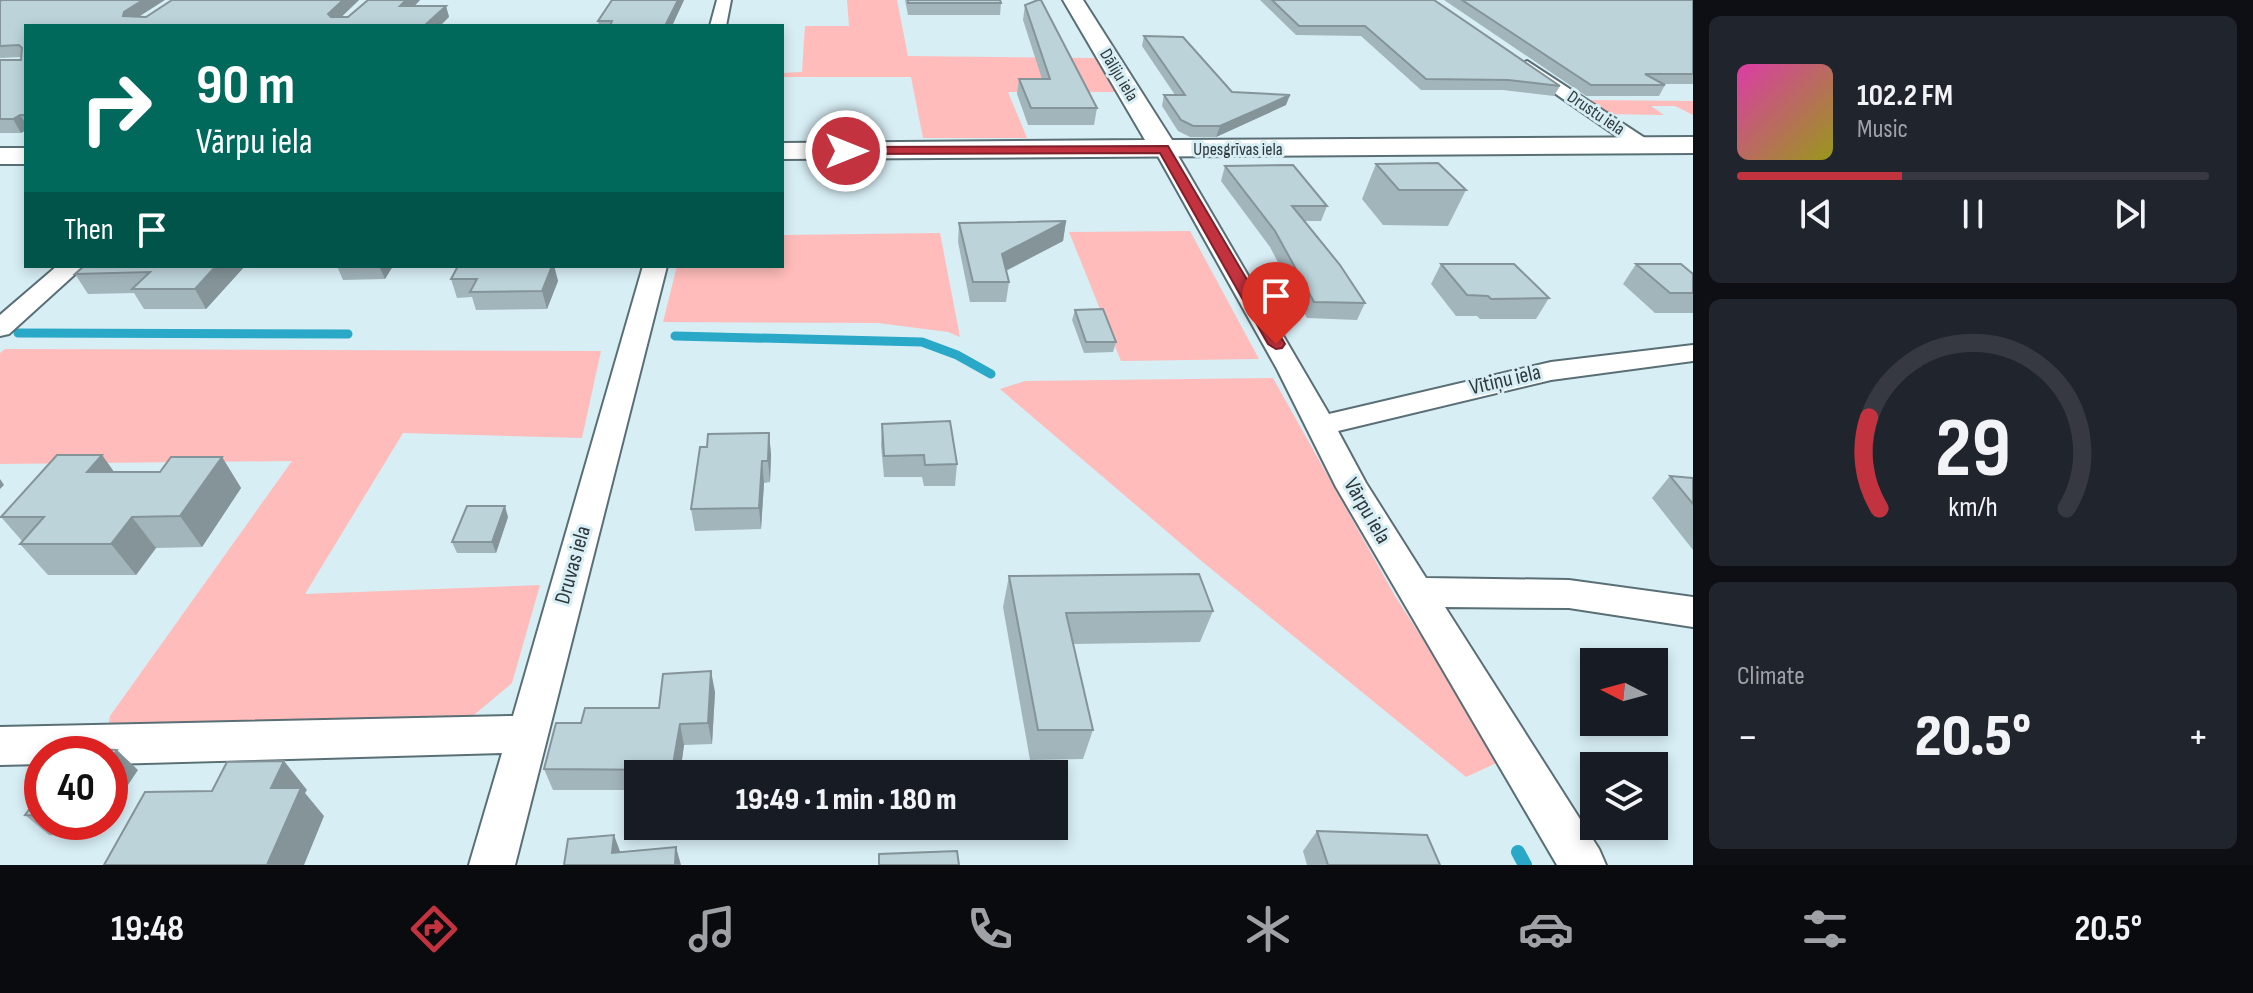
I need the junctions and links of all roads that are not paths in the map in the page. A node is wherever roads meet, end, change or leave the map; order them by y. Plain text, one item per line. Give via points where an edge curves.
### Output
1 (724, 0) edge
2 (1073, 0) edge
3 (718, 24) edge
4 (1508, 53) edge
5 (1693, 145) edge
6 (1644, 146) junction
7 (1164, 149) junction
8 (784, 151) edge
9 (0, 156) edge
10 (24, 156) edge
11 (70, 268) edge
12 (654, 268) edge
13 (0, 328) edge
14 (1693, 353) edge
15 (1320, 426) junction
16 (1414, 592) junction
17 (1693, 612) edge
18 (526, 734) junction
19 (0, 746) edge
20 (492, 865) edge
21 (1583, 865) edge

1 - 3 street
2 - 7 street, Dāliju iela
4 - 6 street, Drustu iela
5 - 6 street, Upesgrīvas iela
6 - 7 street, Upesgrīvas iela
7 - 8 street, Upesgrīvas iela
7 - 15 street, Vārpu iela
9 - 10 street
11 - 13 street
12 - 18 street, Druvas iela
14 - 15 street, Vītiņu iela via 1523,375
15 - 16 street, Vārpu iela
16 - 17 street via 1569,594
16 - 21 street, Vārpu iela
18 - 19 street
18 - 20 street, Druvas iela

